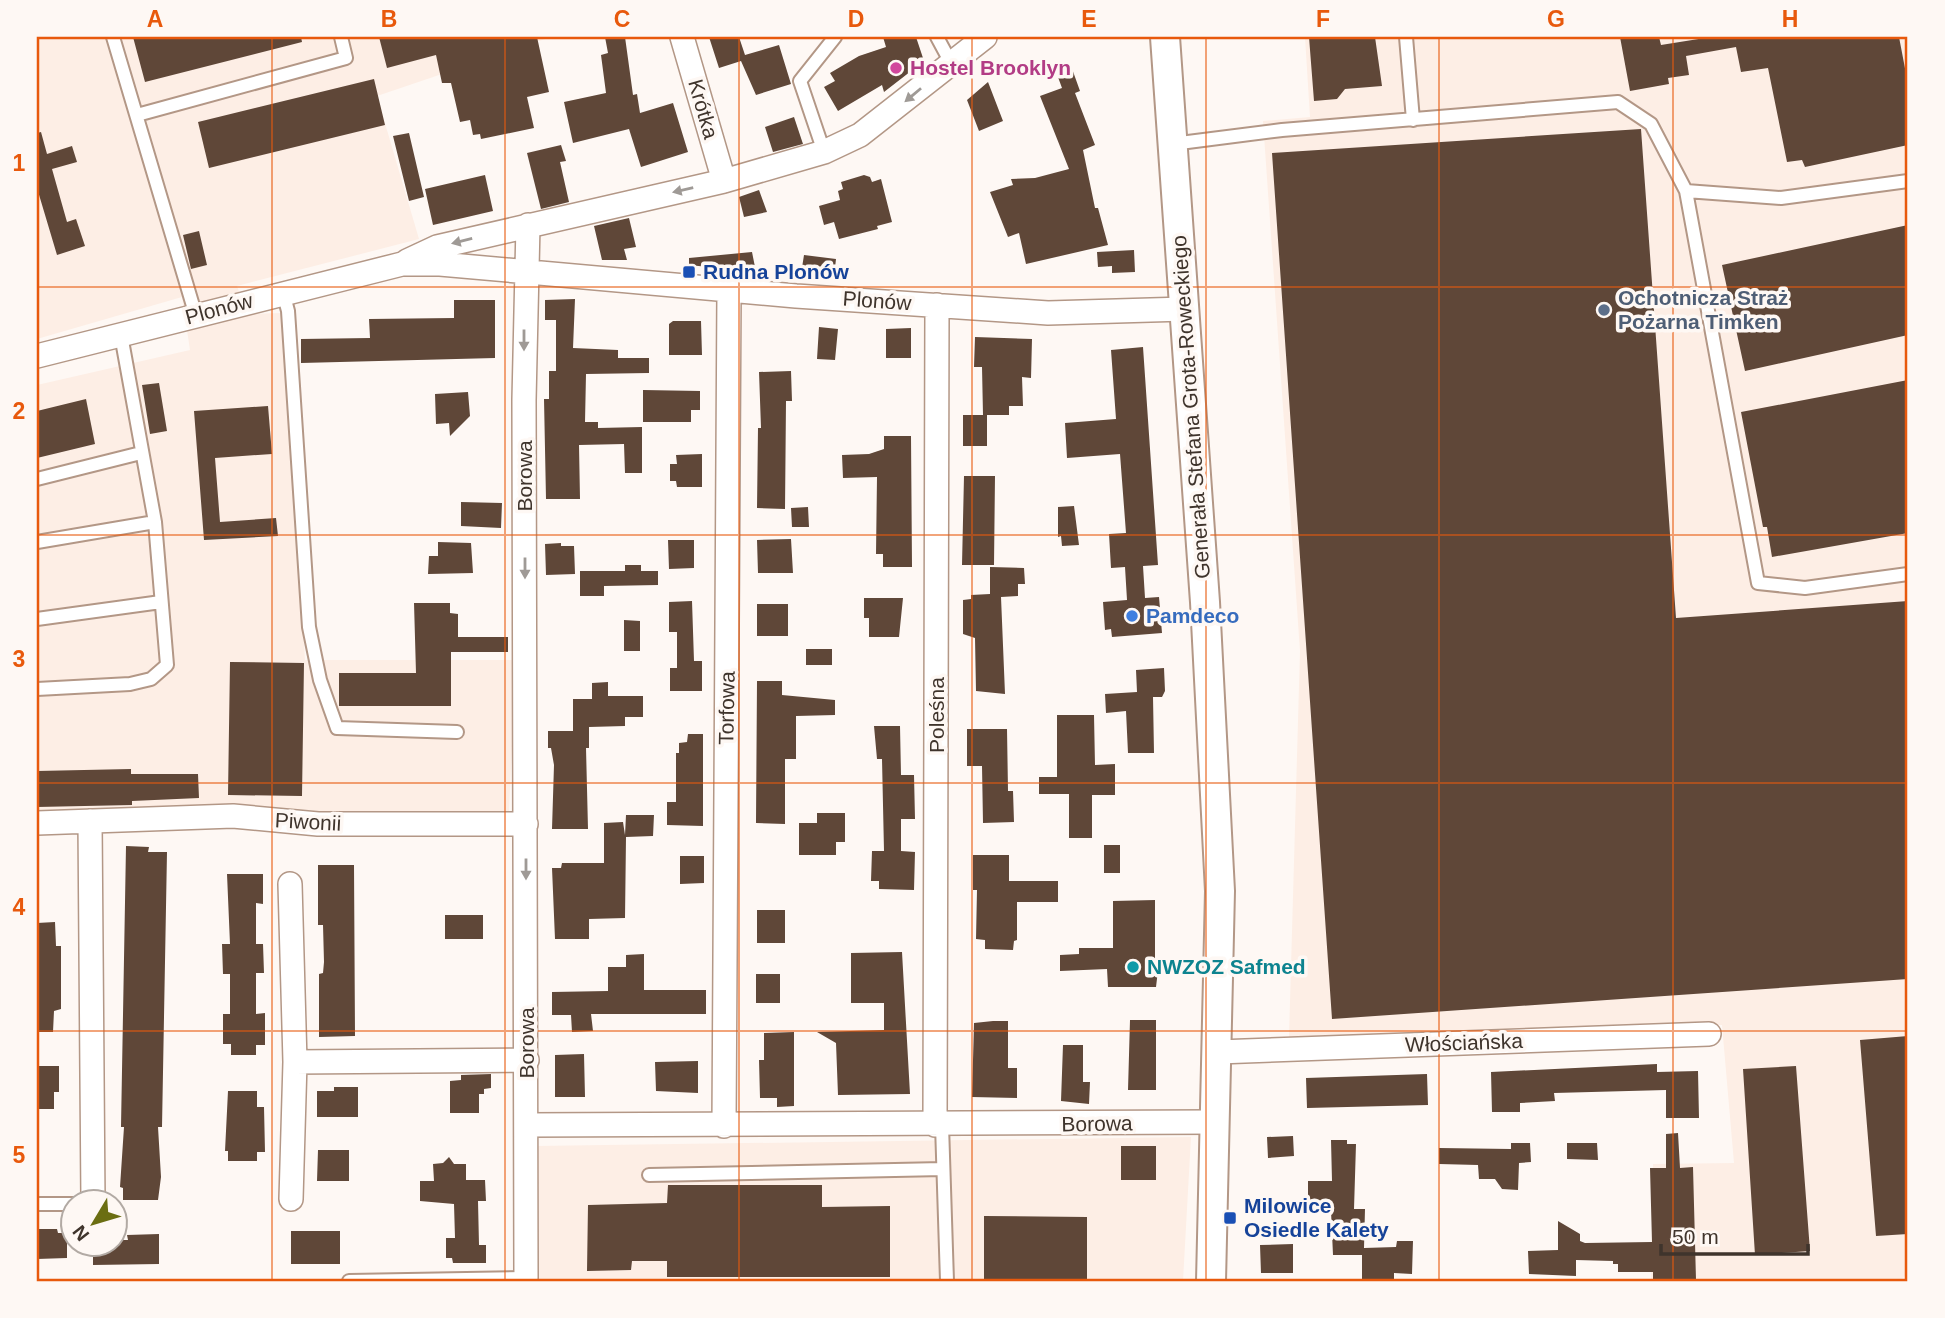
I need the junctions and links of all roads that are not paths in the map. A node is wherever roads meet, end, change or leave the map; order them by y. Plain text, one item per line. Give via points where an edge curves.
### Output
1 (113, 37) edge
2 (341, 37) edge
3 (682, 37) edge
4 (835, 37) edge
5 (937, 37) edge
6 (985, 37) edge
7 (1165, 37) edge
8 (1406, 37) edge
9 (951, 63) junction
10 (137, 115) junction
11 (1413, 120) junction
12 (1172, 144) junction
13 (824, 152) junction
14 (723, 181) junction
15 (1908, 181) edge
16 (1686, 191) junction
17 (528, 225) junction
18 (402, 264) junction
19 (526, 272) junction
20 (729, 290) junction
21 (283, 292) junction
22 (937, 305) junction
23 (1185, 309) junction
24 (196, 316) junction
25 (121, 335) junction
26 (37, 356) edge
27 (141, 453) junction
28 (37, 479) edge
29 (155, 522) junction
30 (37, 542) edge
31 (1908, 574) edge
32 (161, 602) junction
33 (37, 619) edge
34 (37, 688) edge
35 (457, 732) dead end
36 (90, 821) junction
37 (37, 823) edge
38 (526, 824) junction
39 (290, 884) dead end
40 (1709, 1034) dead end
41 (1218, 1052) junction
42 (527, 1059) junction
43 (295, 1062) junction
44 (1216, 1122) junction
45 (528, 1125) junction
46 (938, 1125) junction
47 (724, 1126) junction
48 (943, 1169) junction
49 (649, 1175) dead end
50 (92, 1188) edge
51 (291, 1199) dead end
52 (37, 1204) edge
53 (60, 1204) edge
54 (526, 1280) edge
55 (349, 1281) edge
56 (947, 1281) edge
57 (1211, 1281) edge

1 - 10 lane
2 - 10 lane via 346,58
3 - 14 street, Krótka
4 - 13 lane via 800,80
5 - 9 lane
6 - 9 street, Plonów
7 - 12 street, Generała Stefana Grota-Roweckiego
8 - 11 lane
9 -> 13 street, Plonów via 860,135
10 - 24 lane
11 - 12 lane
11 - 16 lane via 1618,102 1651,124
12 - 23 street, Generała Stefana Grota-Roweckiego
13 - 14 street, Plonów
14 -> 17 street, Plonów
15 - 16 lane via 1781,198
16 - 31 lane via 1758,583 1805,587
17 -> 18 street, Plonów via 437,247
17 - 19 street, Borowa
18 - 19 street, Plonów
18 - 21 street, Plonów
19 - 20 street, Plonów
19 -> 38 street, Borowa
20 - 22 street, Plonów
20 - 47 street, Torfowa
21 - 24 street, Plonów
21 - 35 lane via 288,311 309,626 320,680 337,728
22 - 23 street, Plonów via 1048,313
22 - 46 street, Poleśna
23 - 41 street, Generała Stefana Grota-Roweckiego via 1220,891
24 - 25 street, Plonów
25 - 26 street, Plonów
25 - 27 lane
27 - 28 lane
27 - 29 lane
29 - 30 lane
29 - 32 lane
32 - 33 lane
32 - 34 lane via 167,665 151,679
36 - 37 street, Piwonii
36 - 38 street, Piwonii via 233,816 318,824
36 - 50 street
38 -> 42 street, Borowa
39 - 43 street
40 - 41 street, Włościańska
41 - 44 street, Generała Stefana Grota-Roweckiego
42 - 43 street
42 - 45 street, Borowa
43 - 51 street
44 - 46 street, Borowa
44 - 57 street, Generała Stefana Grota-Roweckiego
45 - 47 street, Borowa
45 - 54 street
46 - 47 street, Borowa
46 - 48 lane
48 - 49 lane
48 - 56 lane
52 - 53 lane
54 - 55 lane

